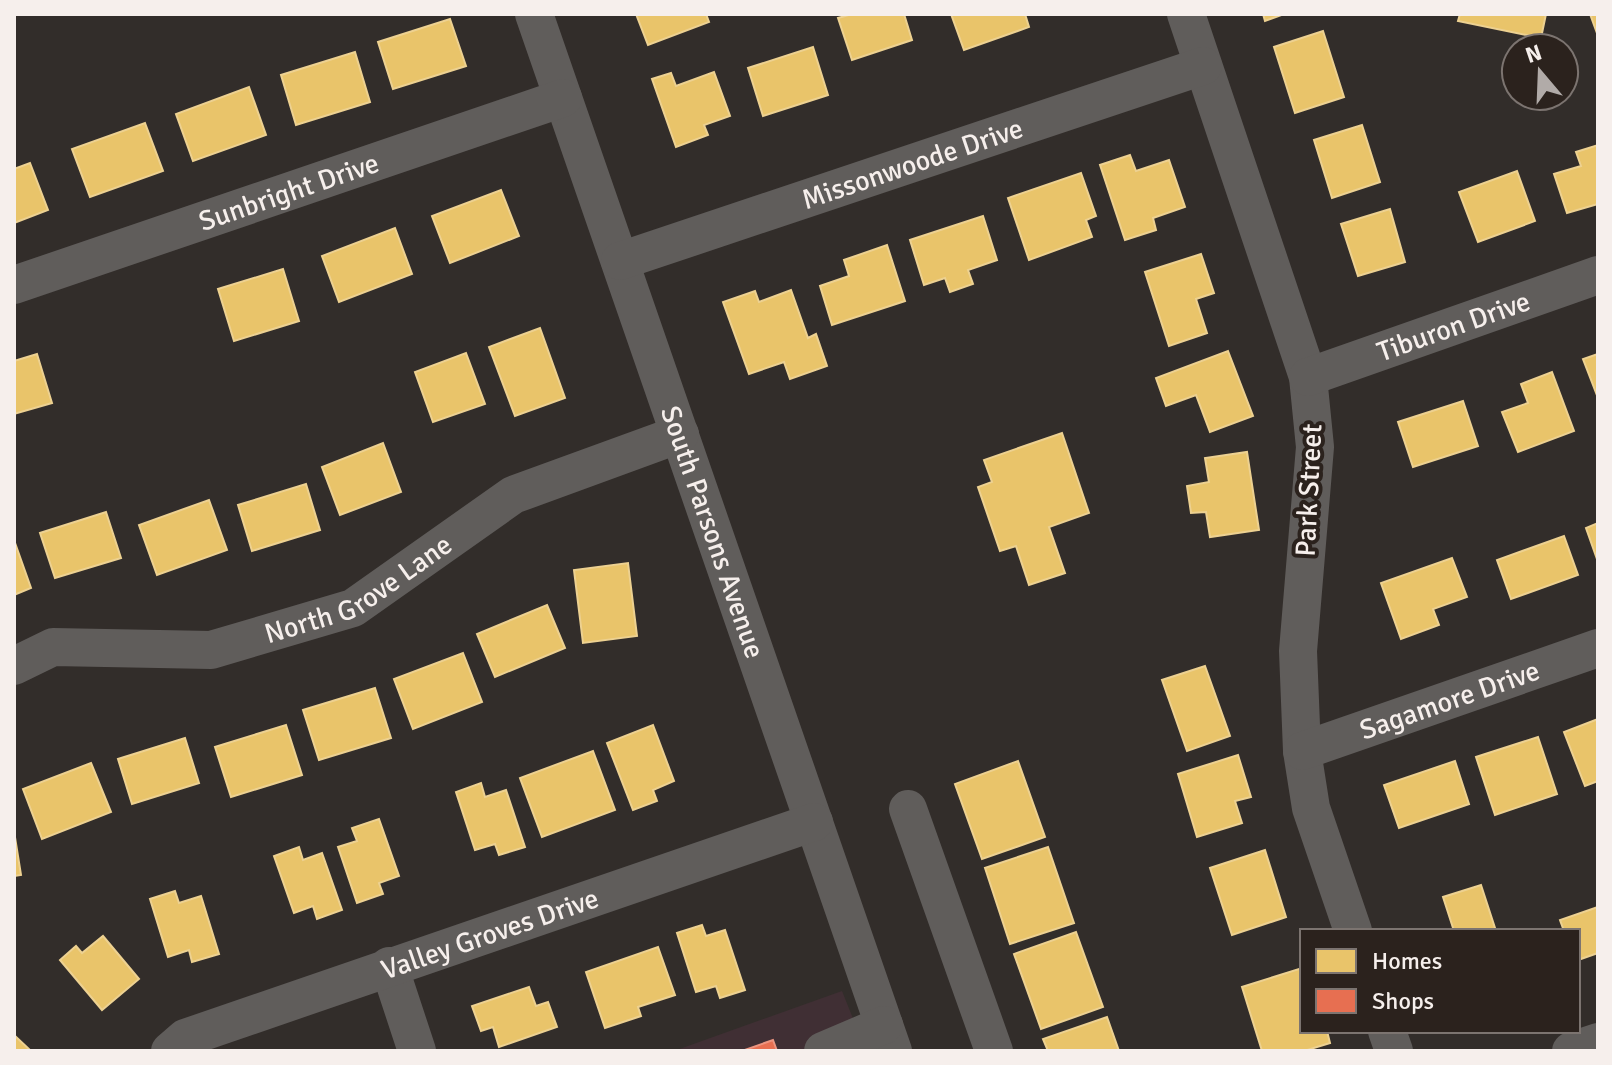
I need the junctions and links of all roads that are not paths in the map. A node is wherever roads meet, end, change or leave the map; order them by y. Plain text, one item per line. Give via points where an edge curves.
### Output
1 (534, 14) edge
2 (1186, 14) edge
3 (1203, 66) junction
4 (563, 98) junction
5 (620, 261) junction
6 (1598, 275) edge
7 (14, 285) edge
8 (1308, 377) junction
9 (680, 434) junction
10 (1598, 648) edge
11 (14, 666) edge
12 (1302, 751) junction
13 (908, 809) dead end
14 (814, 822) junction
15 (1352, 929) edge
16 (389, 966) junction
17 (888, 1038) edge
18 (1598, 1042) edge
19 (991, 1050) edge
20 (170, 1051) edge
21 (417, 1051) edge
22 (823, 1051) edge
23 (1571, 1051) edge

1 - 4 street, South Parsons Avenue
2 - 3 street, Park Street
3 - 5 street, Missonwoode Drive
3 - 8 street, Park Street
4 - 5 street, South Parsons Avenue
4 - 7 street, Sunbright Drive
5 - 9 street, South Parsons Avenue
6 - 8 street, Tiburon Drive
8 - 12 street, Park Street via 1315,447 1298,651
9 - 11 street, North Grove Lane via 513,495 353,608 211,650 53,647
9 - 14 street, South Parsons Avenue
10 - 12 street, Sagamore Drive
12 - 15 street, Park Street via 1311,808
13 - 19 street
14 - 16 street, Valley Groves Drive
14 - 17 street, South Parsons Avenue
16 - 20 street, Valley Groves Drive via 185,1038
16 - 21 street
17 - 22 street
18 - 23 street

